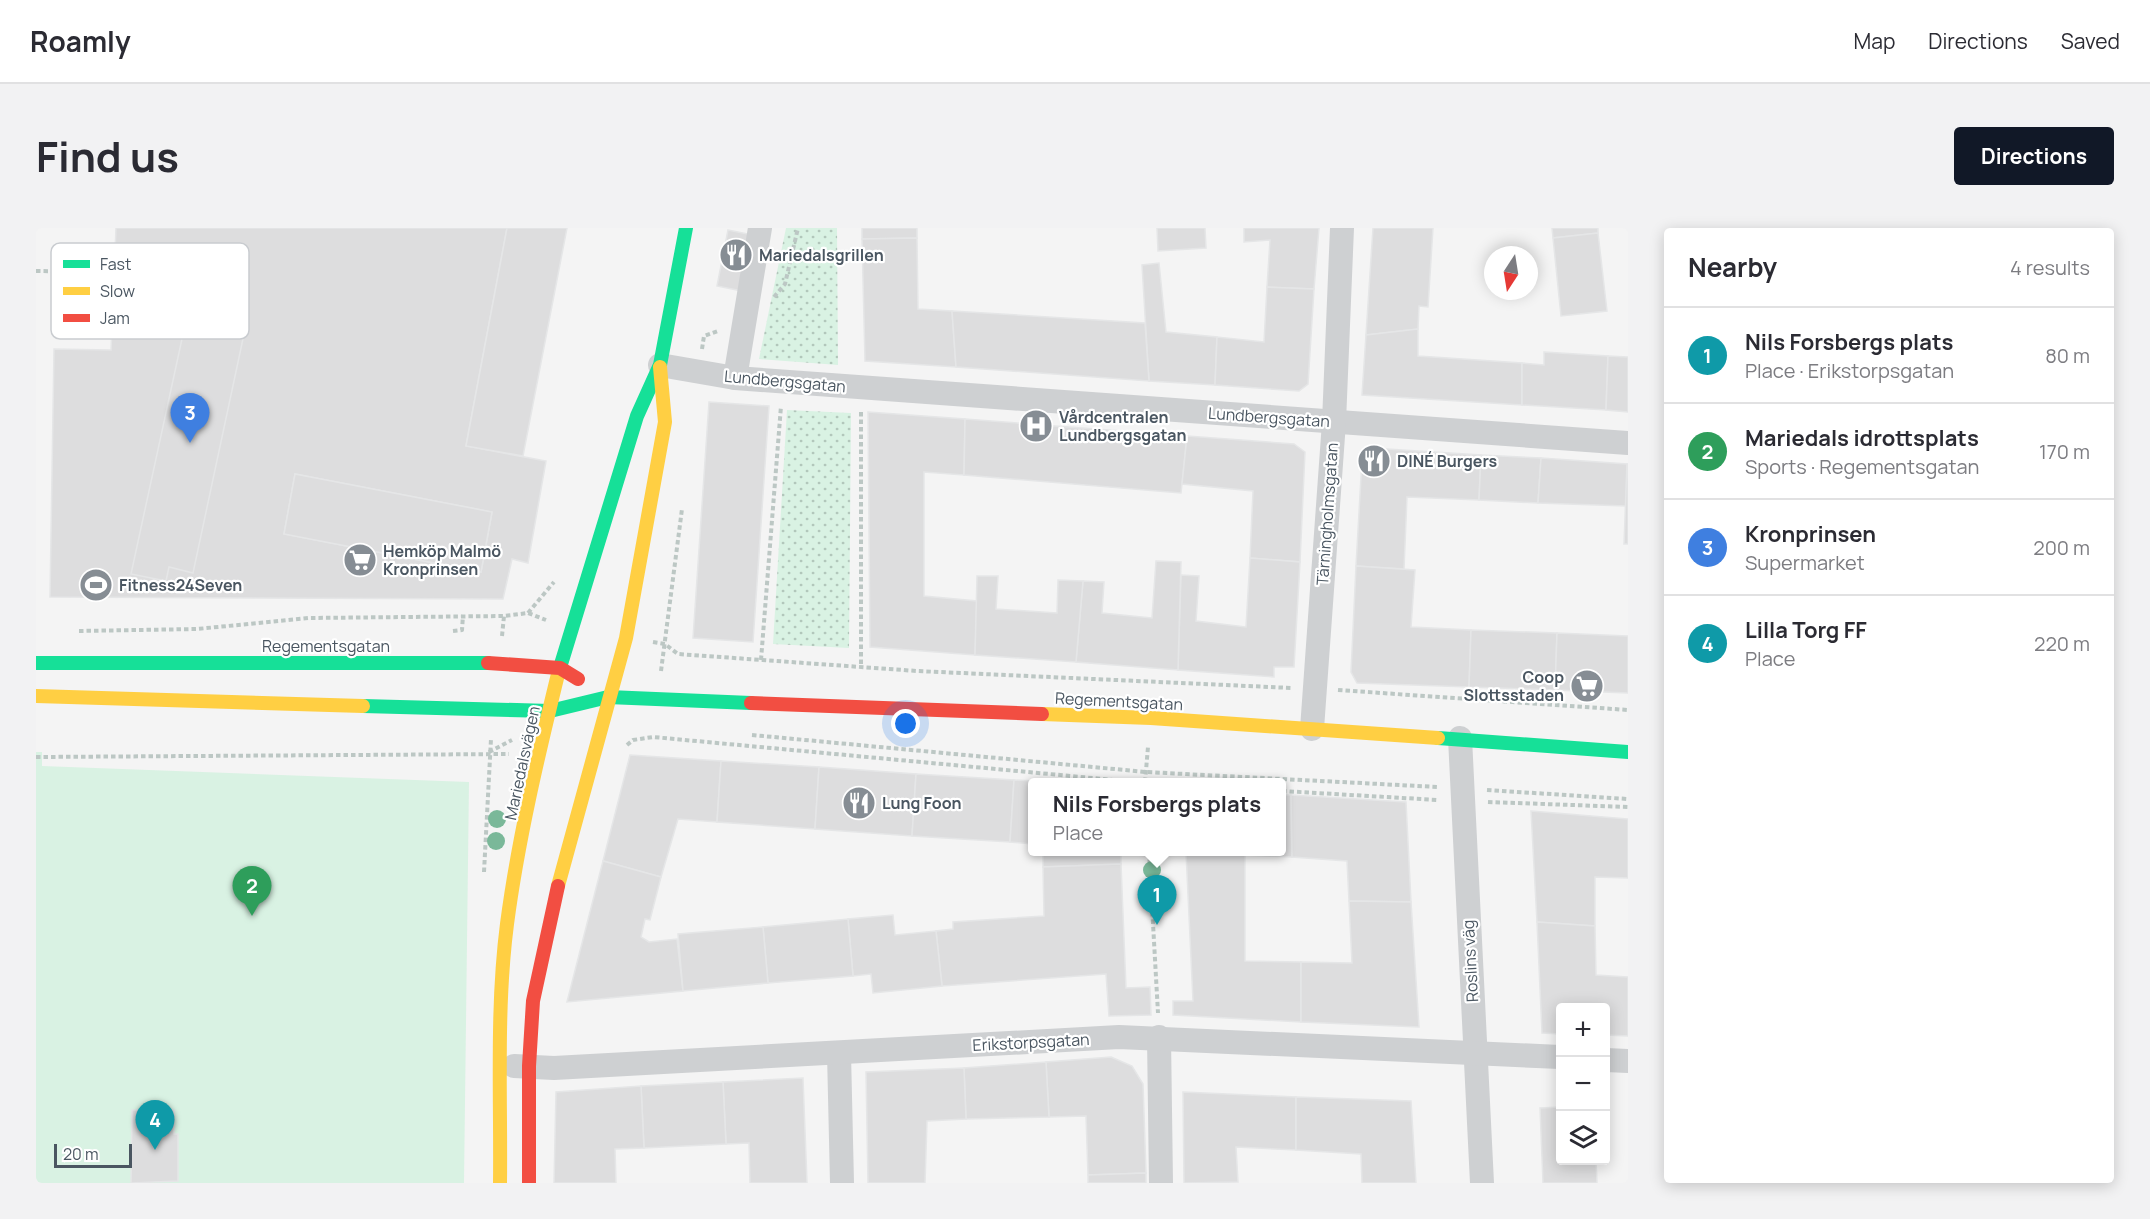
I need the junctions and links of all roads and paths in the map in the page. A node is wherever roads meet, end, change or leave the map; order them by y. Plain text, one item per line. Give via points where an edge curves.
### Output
1 (686, 228) edge
2 (760, 228) edge
3 (1342, 228) edge
4 (36, 271) edge
5 (51, 271) edge
6 (660, 365) junction
7 (735, 378) junction
8 (783, 382) junction
9 (861, 388) junction
10 (1334, 422) junction
11 (1628, 443) edge
12 (558, 577) dead end
13 (88, 630) dead end
14 (665, 644) dead end
15 (761, 660) junction
16 (36, 663) edge
17 (861, 666) junction
18 (560, 668) junction
19 (1316, 689) junction
20 (36, 696) edge
21 (608, 697) junction
22 (1628, 710) edge
23 (550, 711) junction
24 (1151, 718) junction
25 (1312, 729) junction
26 (749, 734) dead end
27 (543, 737) junction
28 (1460, 738) junction
29 (489, 752) junction
30 (1628, 752) edge
31 (36, 756) edge
32 (538, 756) junction
33 (591, 761) junction
34 (1146, 772) junction
35 (1083, 778) edge
36 (1145, 778) edge
37 (1264, 778) edge
38 (1286, 779) edge
39 (1461, 788) junction
40 (1628, 799) edge
41 (1149, 856) edge
42 (1159, 1037) junction
43 (839, 1053) junction
44 (1475, 1053) junction
45 (1556, 1058) edge
46 (1610, 1060) edge
47 (1628, 1061) edge
48 (502, 1066) junction
49 (529, 1066) junction
50 (500, 1183) edge
51 (529, 1183) edge
52 (842, 1183) edge
53 (1161, 1183) edge
54 (1482, 1183) edge

1 - 6 main road, Mariedalsvägen
2 - 7 street
3 - 10 street, Tärningholmsgatan
4 - 5 path
6 - 7 street, Lundbergsgatan
6 - 18 main road, Mariedalsvägen via 637,416
6 - 21 main road, Mariedalsvägen via 665,422 626,638
7 - 8 street, Lundbergsgatan
8 - 9 street, Lundbergsgatan
8 - 15 path
9 - 10 street, Lundbergsgatan
9 - 17 path
10 - 11 street, Lundbergsgatan
10 - 19 street, Tärningholmsgatan
12 - 13 path via 528,613 512,615 309,618 197,629
14 - 15 path via 678,654
15 - 17 path
16 - 18 main road, Regementsgatan via 499,663
17 - 19 path
18 - 21 main road, Regementsgatan
18 - 23 main road, Mariedalsvägen
19 - 22 path
19 - 25 street, Tärningholmsgatan
20 - 23 main road, Regementsgatan
21 - 23 main road, Regementsgatan
21 - 24 main road, Regementsgatan
21 - 33 main road, Mariedalsvägen
23 - 27 main road, Mariedalsvägen
24 - 25 main road, Regementsgatan
24 - 34 path
25 - 28 main road, Regementsgatan
26 - 34 path
27 - 29 path via 511,740
27 - 32 main road, Mariedalsvägen
28 - 30 main road, Regementsgatan
28 - 39 street, Roslins väg
29 - 31 path
29 - 32 path
32 - 48 main road, Mariedalsvägen via 507,923
33 - 35 path via 612,763 620,749 633,740 653,737
33 - 49 main road, Mariedalsvägen via 553,906 533,1002
34 - 36 path
34 - 37 path
38 - 39 path
39 - 40 path
39 - 44 street, Roslins väg
41 - 42 path
42 - 43 street, Erikstorpsgatan
42 - 44 street, Erikstorpsgatan
42 - 53 street
43 - 49 street, Erikstorpsgatan via 555,1068
43 - 52 street
44 - 45 street, Erikstorpsgatan
44 - 54 street, Roslins väg
46 - 47 street
48 - 49 street, Erikstorpsgatan
48 - 50 main road, Mariedalsvägen
49 - 51 main road, Mariedalsvägen

